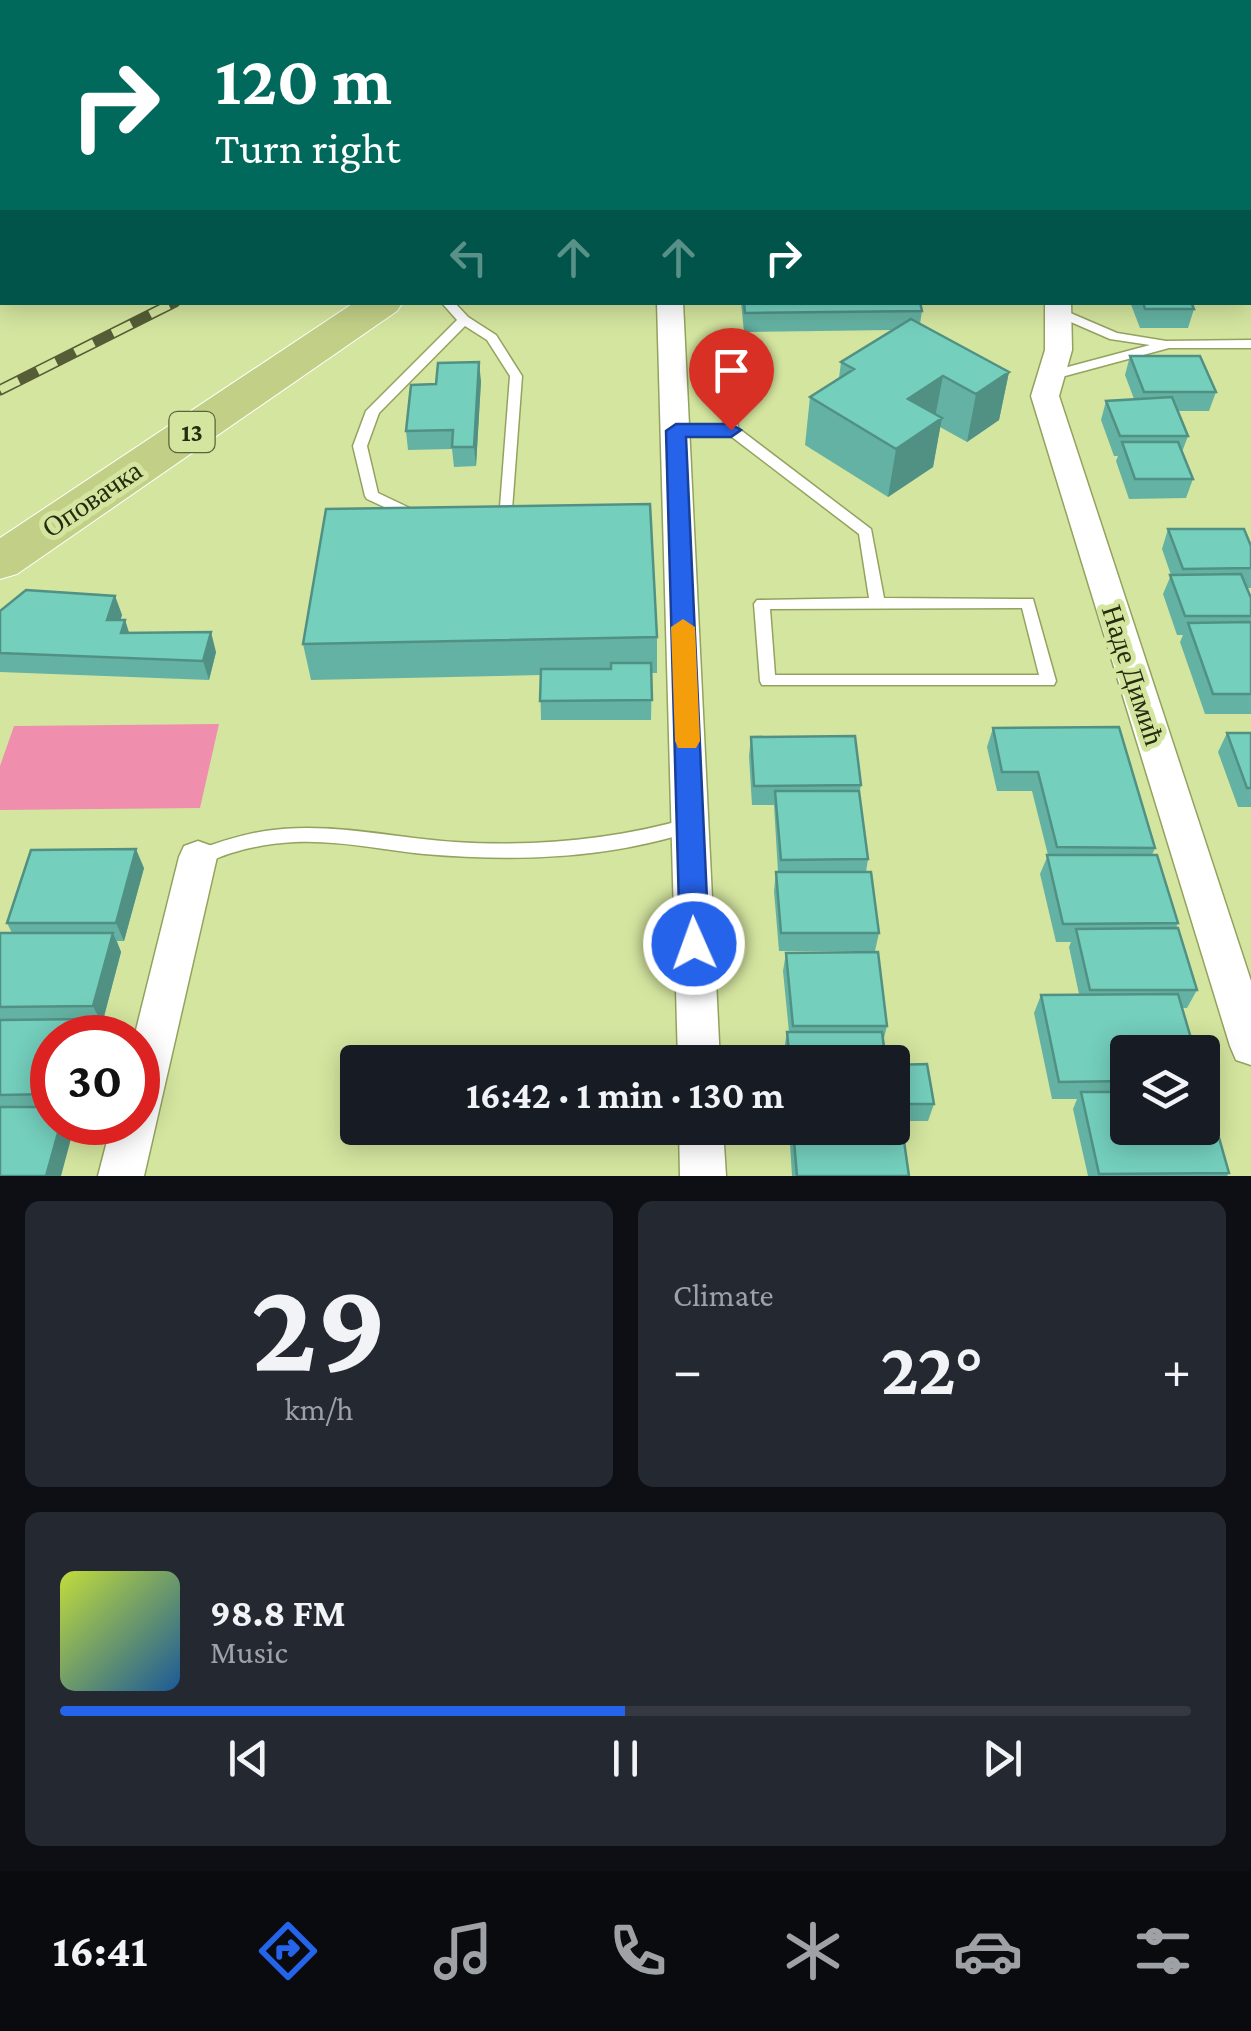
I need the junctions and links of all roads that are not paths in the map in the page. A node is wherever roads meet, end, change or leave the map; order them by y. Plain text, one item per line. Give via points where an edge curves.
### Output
1 (380, 305) edge
2 (450, 305) edge
3 (670, 305) edge
4 (1060, 308) edge
5 (464, 320) junction
6 (724, 338) dead end
7 (1170, 344) junction
8 (1251, 344) edge
9 (1054, 375) junction
10 (731, 430) junction
11 (676, 431) junction
12 (433, 518) edge
13 (506, 520) junction
14 (526, 520) edge
15 (488, 521) edge
16 (0, 562) edge
17 (877, 604) junction
18 (690, 825) junction
19 (198, 857) joint
20 (160, 1017) edge
21 (698, 1045) edge
22 (1251, 1046) edge
23 (129, 1145) edge
24 (702, 1145) edge
25 (122, 1176) edge
26 (703, 1176) edge

1 - 16 main road, Оповачка / 13
2 - 5 lane
3 - 11 street
4 - 7 lane via 1114,336
4 - 9 street, Наде Димић
5 - 12 lane via 374,410 360,446 372,496
5 - 13 lane via 492,338 516,376
6 - 10 lane
7 - 8 lane
7 - 9 lane
9 - 22 street, Наде Димић via 1044,396
10 - 11 lane
10 - 17 lane via 866,532
11 - 18 street via 670,518
13 - 14 lane
13 - 15 lane
17 - 17 lane via 1028,604 1048,680 768,681 762,604
18 - 19 lane via 618,844 518,851 285,834 239,840
18 - 21 street
19 - 20 street
23 - 25 street
24 - 26 street

